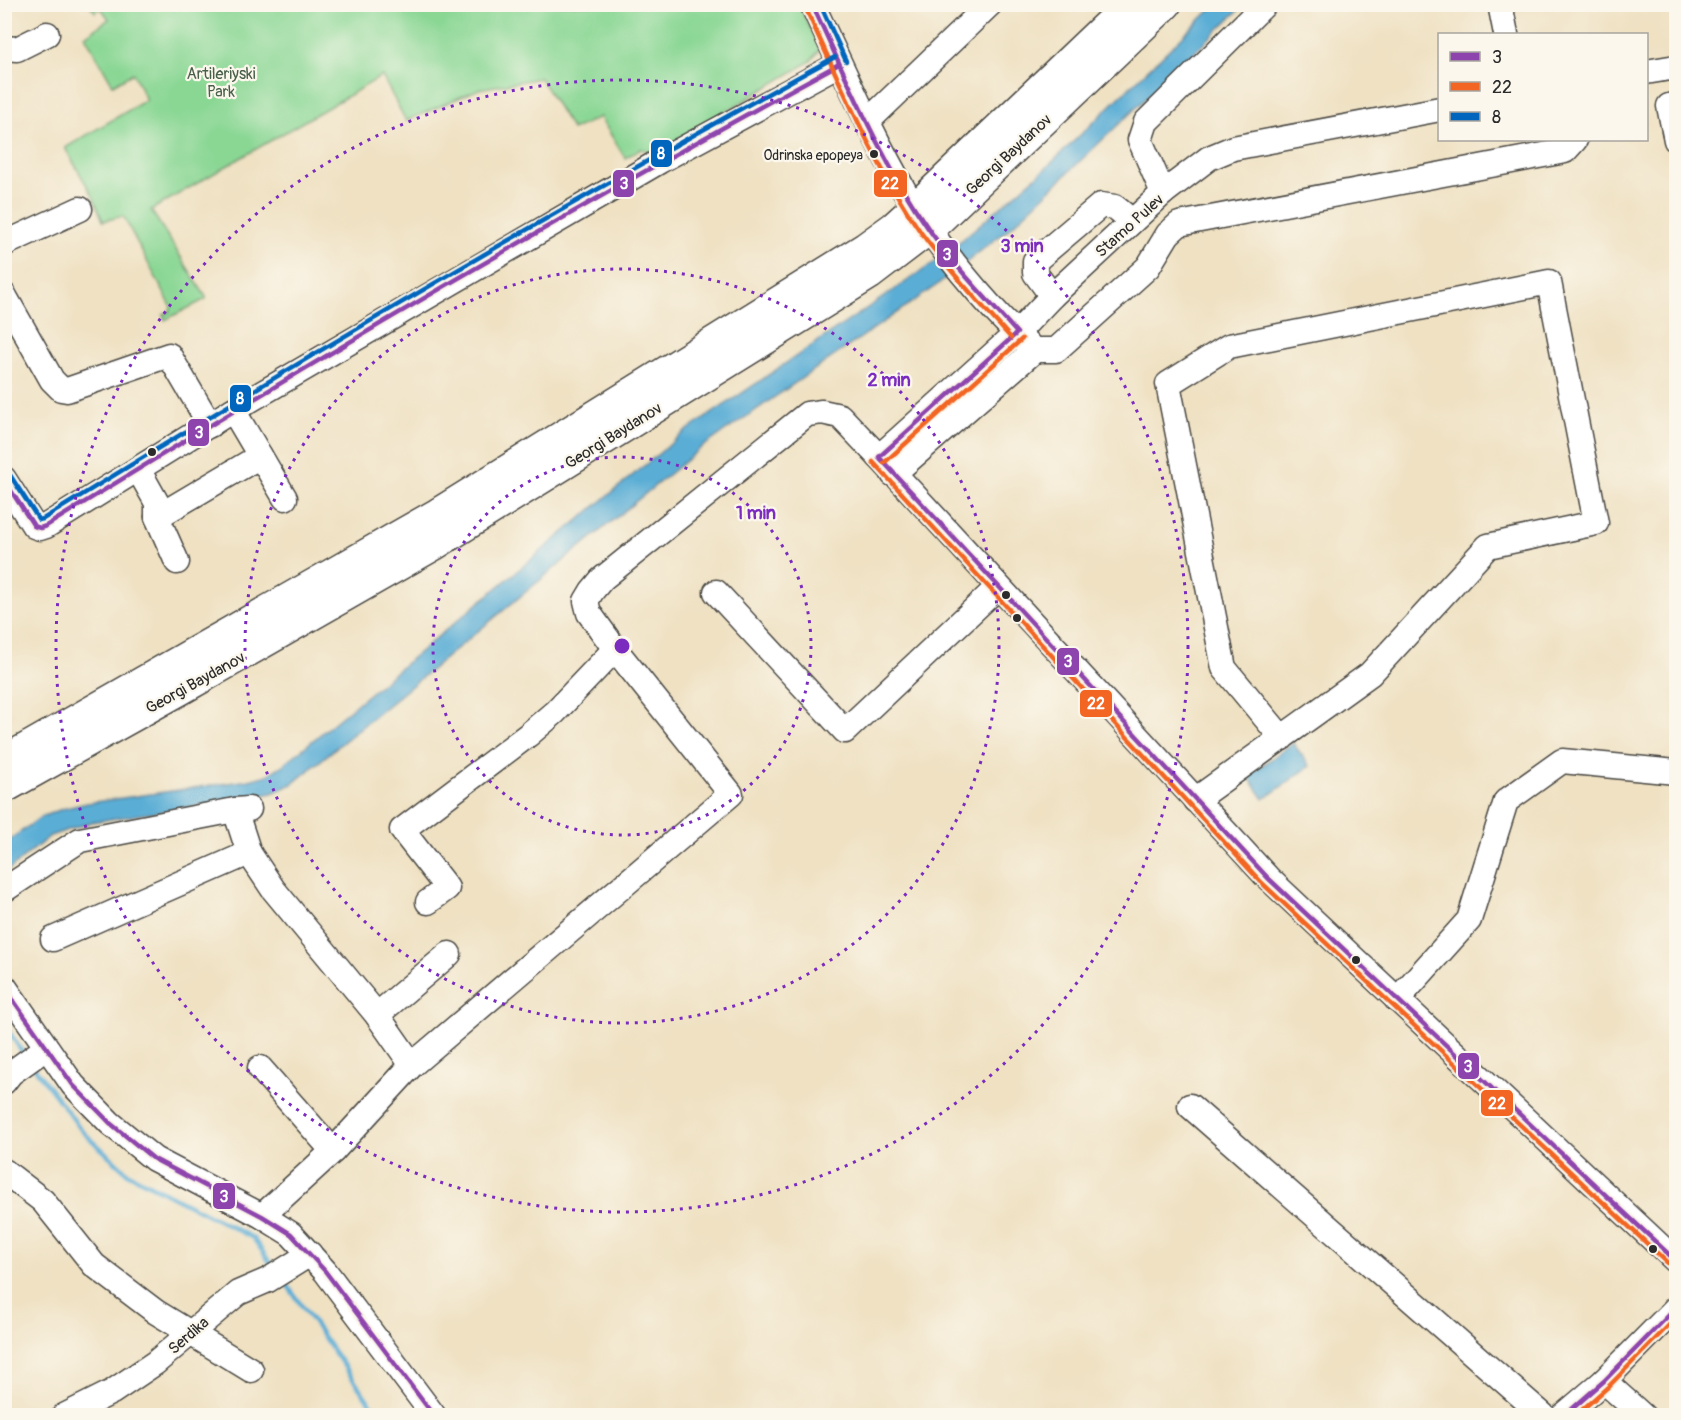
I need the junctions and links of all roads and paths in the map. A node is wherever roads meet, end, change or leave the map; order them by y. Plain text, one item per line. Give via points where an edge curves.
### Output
1 (812, 4) edge
2 (990, 4) edge
3 (1129, 4) edge
4 (1166, 4) edge
5 (1264, 4) edge
6 (1500, 4) edge
7 (1506, 33) edge
8 (47, 34) dead end
9 (4, 48) edge
10 (839, 64) junction
11 (1677, 67) edge
12 (1648, 72) edge
13 (1677, 104) edge
14 (1438, 109) edge
15 (868, 121) junction
16 (1677, 140) edge
17 (1574, 141) edge
18 (1163, 193) junction
19 (80, 209) dead end
20 (1138, 215) junction
21 (1168, 234) junction
22 (937, 240) junction
23 (4, 244) edge
24 (4, 295) edge
25 (1052, 296) junction
26 (1017, 333) junction
27 (1035, 350) junction
28 (233, 410) junction
29 (210, 425) junction
30 (260, 456) junction
31 (886, 465) junction
32 (138, 469) junction
33 (4, 479) edge
34 (285, 498) dead end
35 (158, 516) junction
36 (177, 562) dead end
37 (998, 587) junction
38 (716, 592) dead end
39 (615, 649) junction
40 (1282, 738) junction
41 (4, 761) edge
42 (1677, 772) edge
43 (4, 788) edge
44 (1195, 800) junction
45 (249, 853) junction
46 (4, 890) edge
47 (428, 902) dead end
48 (53, 939) dead end
49 (449, 954) dead end
50 (4, 986) edge
51 (1398, 1000) junction
52 (377, 1015) junction
53 (39, 1054) junction
54 (412, 1065) junction
55 (261, 1068) dead end
56 (8, 1078) edge
57 (1190, 1106) dead end
58 (333, 1151) junction
59 (4, 1171) edge
60 (262, 1216) junction
61 (300, 1261) junction
62 (1677, 1261) edge
63 (1677, 1308) edge
64 (191, 1332) junction
65 (251, 1370) dead end
66 (1604, 1381) junction
67 (64, 1416) edge
68 (434, 1416) edge
69 (1544, 1416) edge
70 (1563, 1416) edge
71 (1642, 1416) edge

1 - 10 street
2 - 15 street
3 - 22 main road, Georgi Baydanov
4 - 22 main road, Georgi Baydanov
5 - 18 street via 1146,122 1140,140
6 - 7 street
8 - 9 street via 17,49
10 - 15 street
10 - 28 street via 660,161
11 - 12 street
13 - 16 street via 1669,106
14 - 18 street, Stamo Pulev via 1233,148 1209,158
15 - 22 street
17 - 21 street via 1565,151 1179,224
18 - 20 street, Stamo Pulev
19 - 23 street
20 - 21 street
20 - 25 street, Stamo Pulev
20 - 25 street via 1101,205 1035,261 1035,273
21 - 27 street via 1148,267 1056,350
22 - 26 street
22 - 41 main road, Georgi Baydanov via 894,227 437,514
22 - 43 main road, Georgi Baydanov via 870,274 434,544
24 - 29 street via 52,380 61,389 68,390 169,356
25 - 26 street, Stamo Pulev
26 - 27 street
26 - 31 street, Stamo Pulev
27 - 31 street
28 - 29 street
28 - 30 street
29 - 32 street
30 - 34 street
30 - 35 street
31 - 37 street
31 - 39 street via 840,417 822,412 807,414 591,591 586,601 589,613
32 - 33 street via 40,528 34,526
32 - 35 street via 157,503
35 - 36 street
37 - 38 street via 846,732
37 - 44 street
39 - 47 street via 528,735 402,830 447,888
39 - 54 street via 731,794
40 - 40 street via 1370,674 1488,546 1596,523 1549,282 1229,346 1168,384 1224,668
40 - 44 street
42 - 51 street via 1562,760 1506,801 1469,920
44 - 51 street via 1268,878
45 - 46 street via 242,810 80,840
45 - 48 street
45 - 52 street via 273,889
49 - 52 street
50 - 53 street
51 - 62 street
52 - 54 street
53 - 56 street
53 - 60 street via 140,1148
54 - 58 street
55 - 58 street
57 - 69 street
58 - 60 street
59 - 64 street via 43,1201 94,1265 156,1312
60 - 61 street via 291,1234
61 - 64 street, Serdika via 238,1293
61 - 68 street via 325,1271
63 - 66 street
64 - 65 street
64 - 67 street, Serdika via 121,1386
66 - 70 street
66 - 71 street

